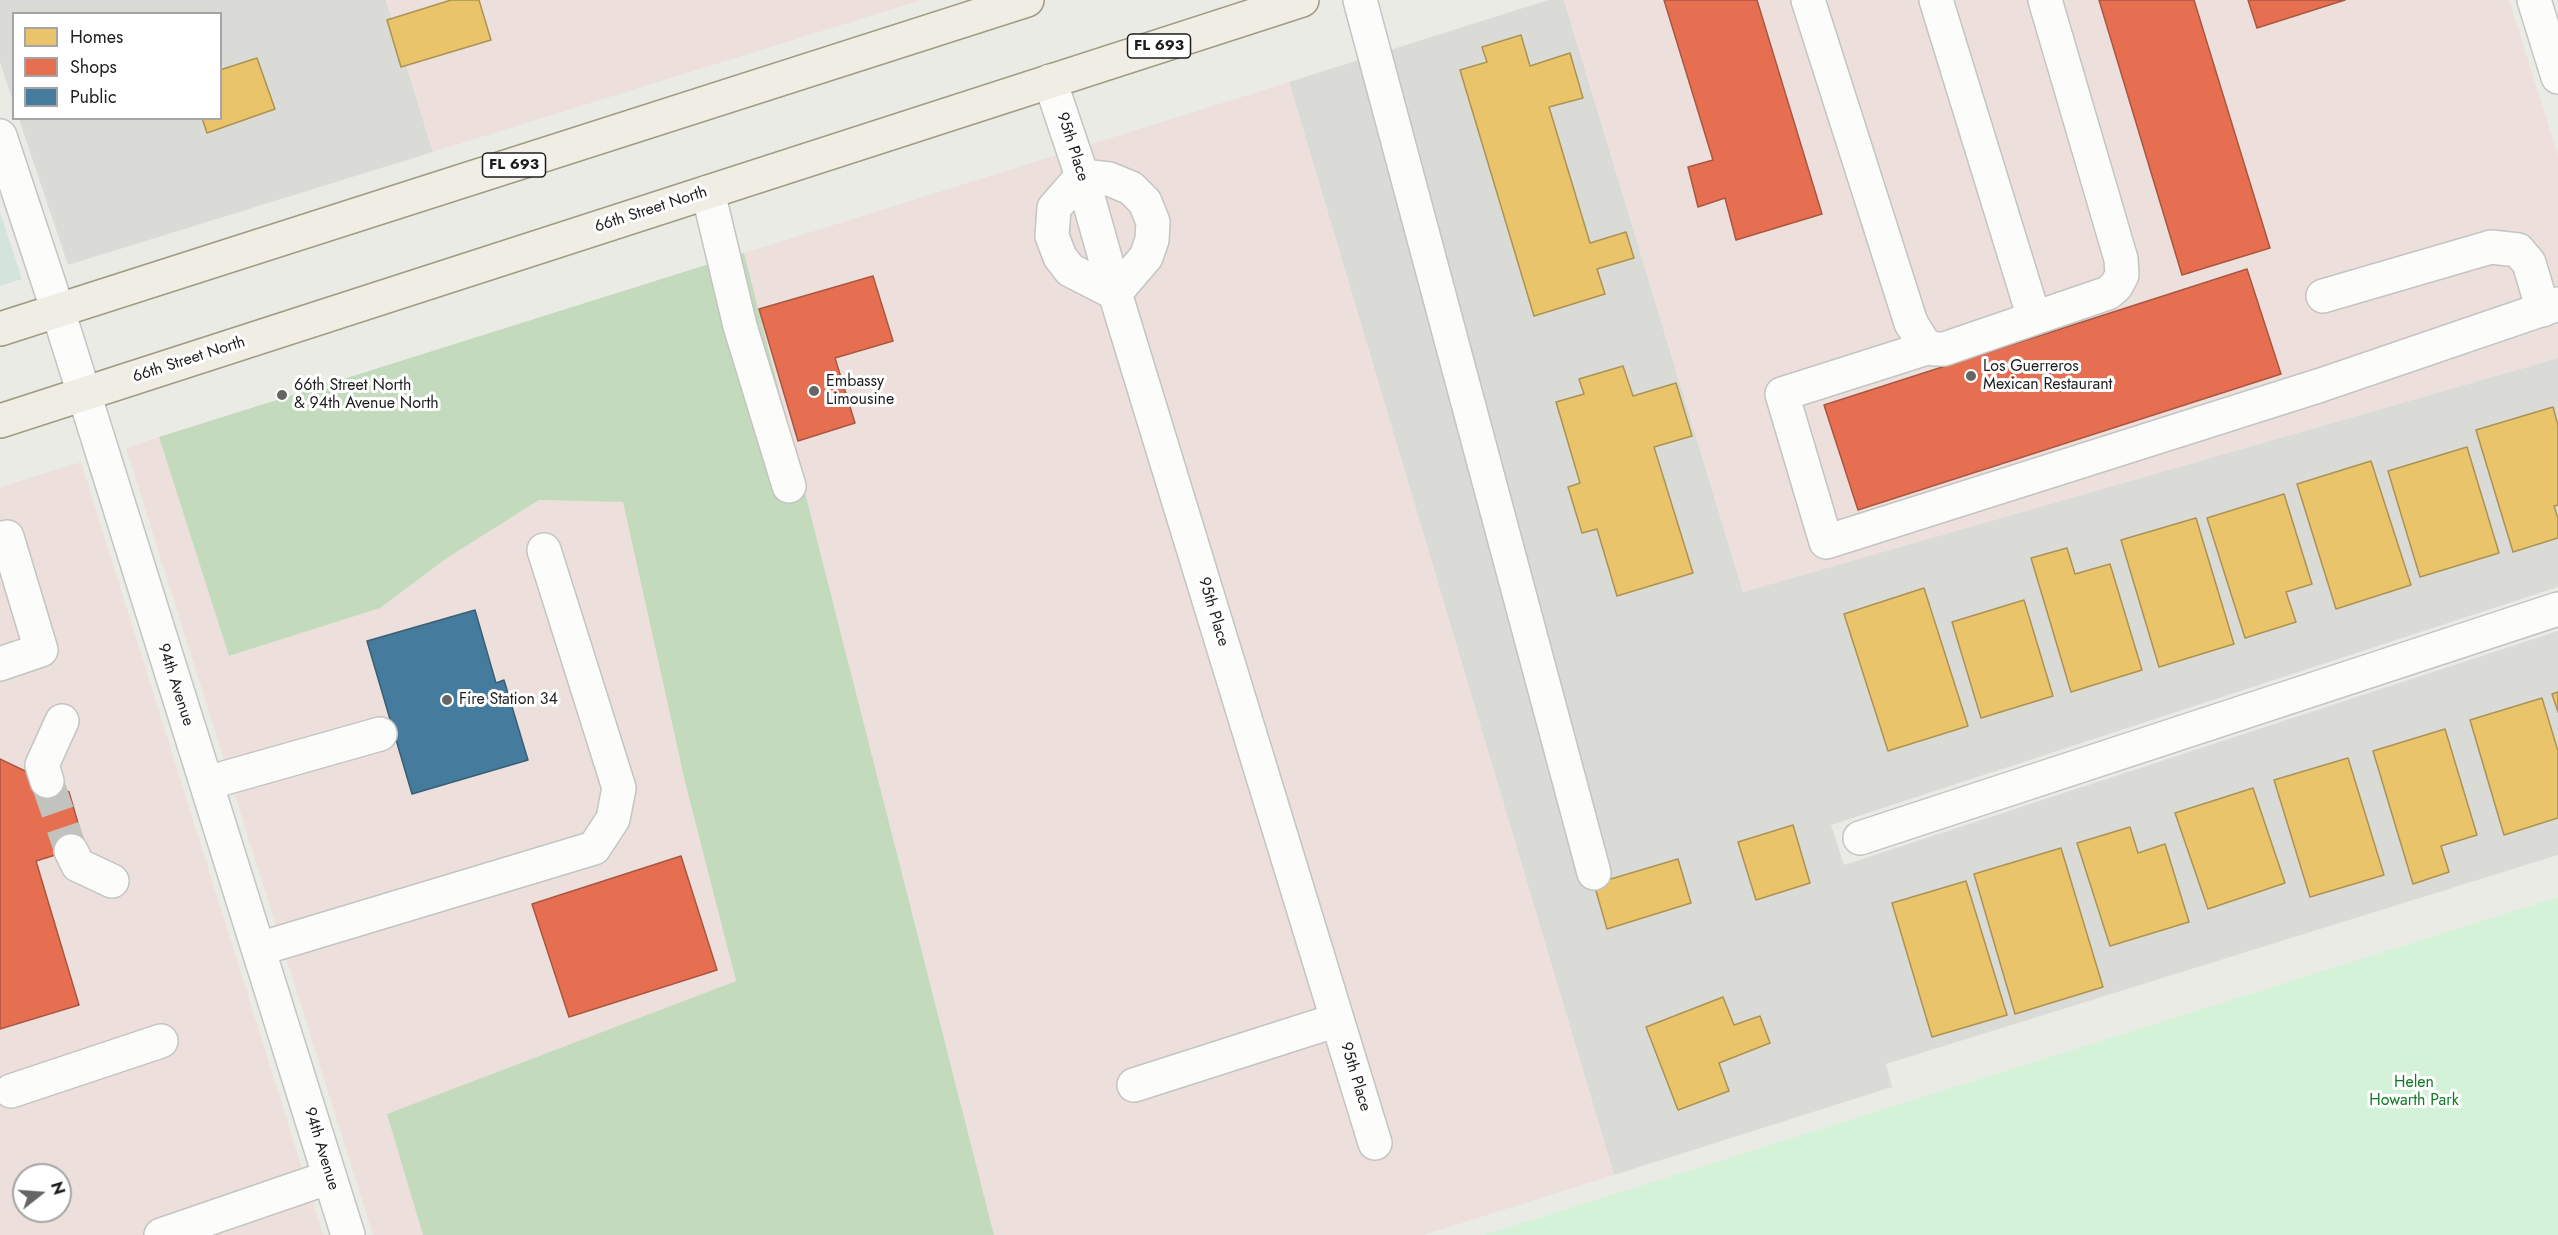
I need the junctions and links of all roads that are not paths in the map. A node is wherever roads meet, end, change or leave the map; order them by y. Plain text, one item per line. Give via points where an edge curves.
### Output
1 (1027, 0) edge
2 (1302, 0) edge
3 (1360, 0) edge
4 (1808, 0) edge
5 (1936, 0) edge
6 (2045, 0) edge
7 (2534, 0) edge
8 (1266, 5) edge
9 (2558, 76) edge
10 (1050, 81) junction
11 (0, 136) edge
12 (1082, 176) junction
13 (708, 192) junction
14 (1115, 293) junction
15 (2323, 296) dead end
16 (2550, 307) edge
17 (58, 311) junction
18 (2034, 318) junction
19 (0, 329) edge
20 (1930, 347) junction
21 (84, 394) junction
22 (0, 421) edge
23 (789, 486) dead end
24 (0, 539) edge
25 (544, 550) dead end
26 (2558, 609) edge
27 (0, 664) edge
28 (63, 721) dead end
29 (380, 734) dead end
30 (48, 781) tunnel mouth
31 (207, 783) junction
32 (1860, 838) dead end
33 (71, 851) tunnel mouth
34 (1594, 873) dead end
35 (112, 881) dead end
36 (259, 949) junction
37 (1337, 1020) junction
38 (161, 1041) dead end
39 (1134, 1085) dead end
40 (11, 1091) dead end
41 (1375, 1143) dead end
42 (330, 1177) junction
43 (161, 1235) edge
44 (348, 1235) edge

1 - 17 main road, FL 693
2 - 8 main road, 66th Street North / FL 693
3 - 34 street
4 - 20 street via 1911,323 1918,338
5 - 18 street
6 - 18 street via 2121,259 2122,275 2108,293
7 - 9 street
8 - 10 main road, 66th Street North / FL 693
10 - 12 street, 95th Place
10 - 13 main road, 66th Street North / FL 693
11 - 17 street, 94th Avenue
12 - 14 street, 95th Place
12 - 14 street via 1054,208 1052,236 1070,270
12 - 14 street via 1109,179 1131,188 1145,201 1153,222 1146,257
13 - 21 main road, 66th Street North / FL 693
13 - 23 street via 740,326
14 - 37 street, 95th Place
15 - 16 street via 2491,247 2518,250 2529,263
16 - 20 street via 2321,385 1826,542 1782,394
17 - 19 main road, FL 693
17 - 21 street, 94th Avenue
18 - 20 street via 1944,349
21 - 22 main road, 66th Street North / FL 693
21 - 31 street, 94th Avenue
24 - 27 street via 8,537 41,650
25 - 36 street via 619,788 613,819 594,848
26 - 32 street
28 - 30 street via 42,765
29 - 31 street
31 - 36 street, 94th Avenue
33 - 35 street via 78,866
36 - 42 street, 94th Avenue
37 - 39 street
37 - 41 street, 95th Place
38 - 40 street
42 - 43 street
42 - 44 street, 94th Avenue

